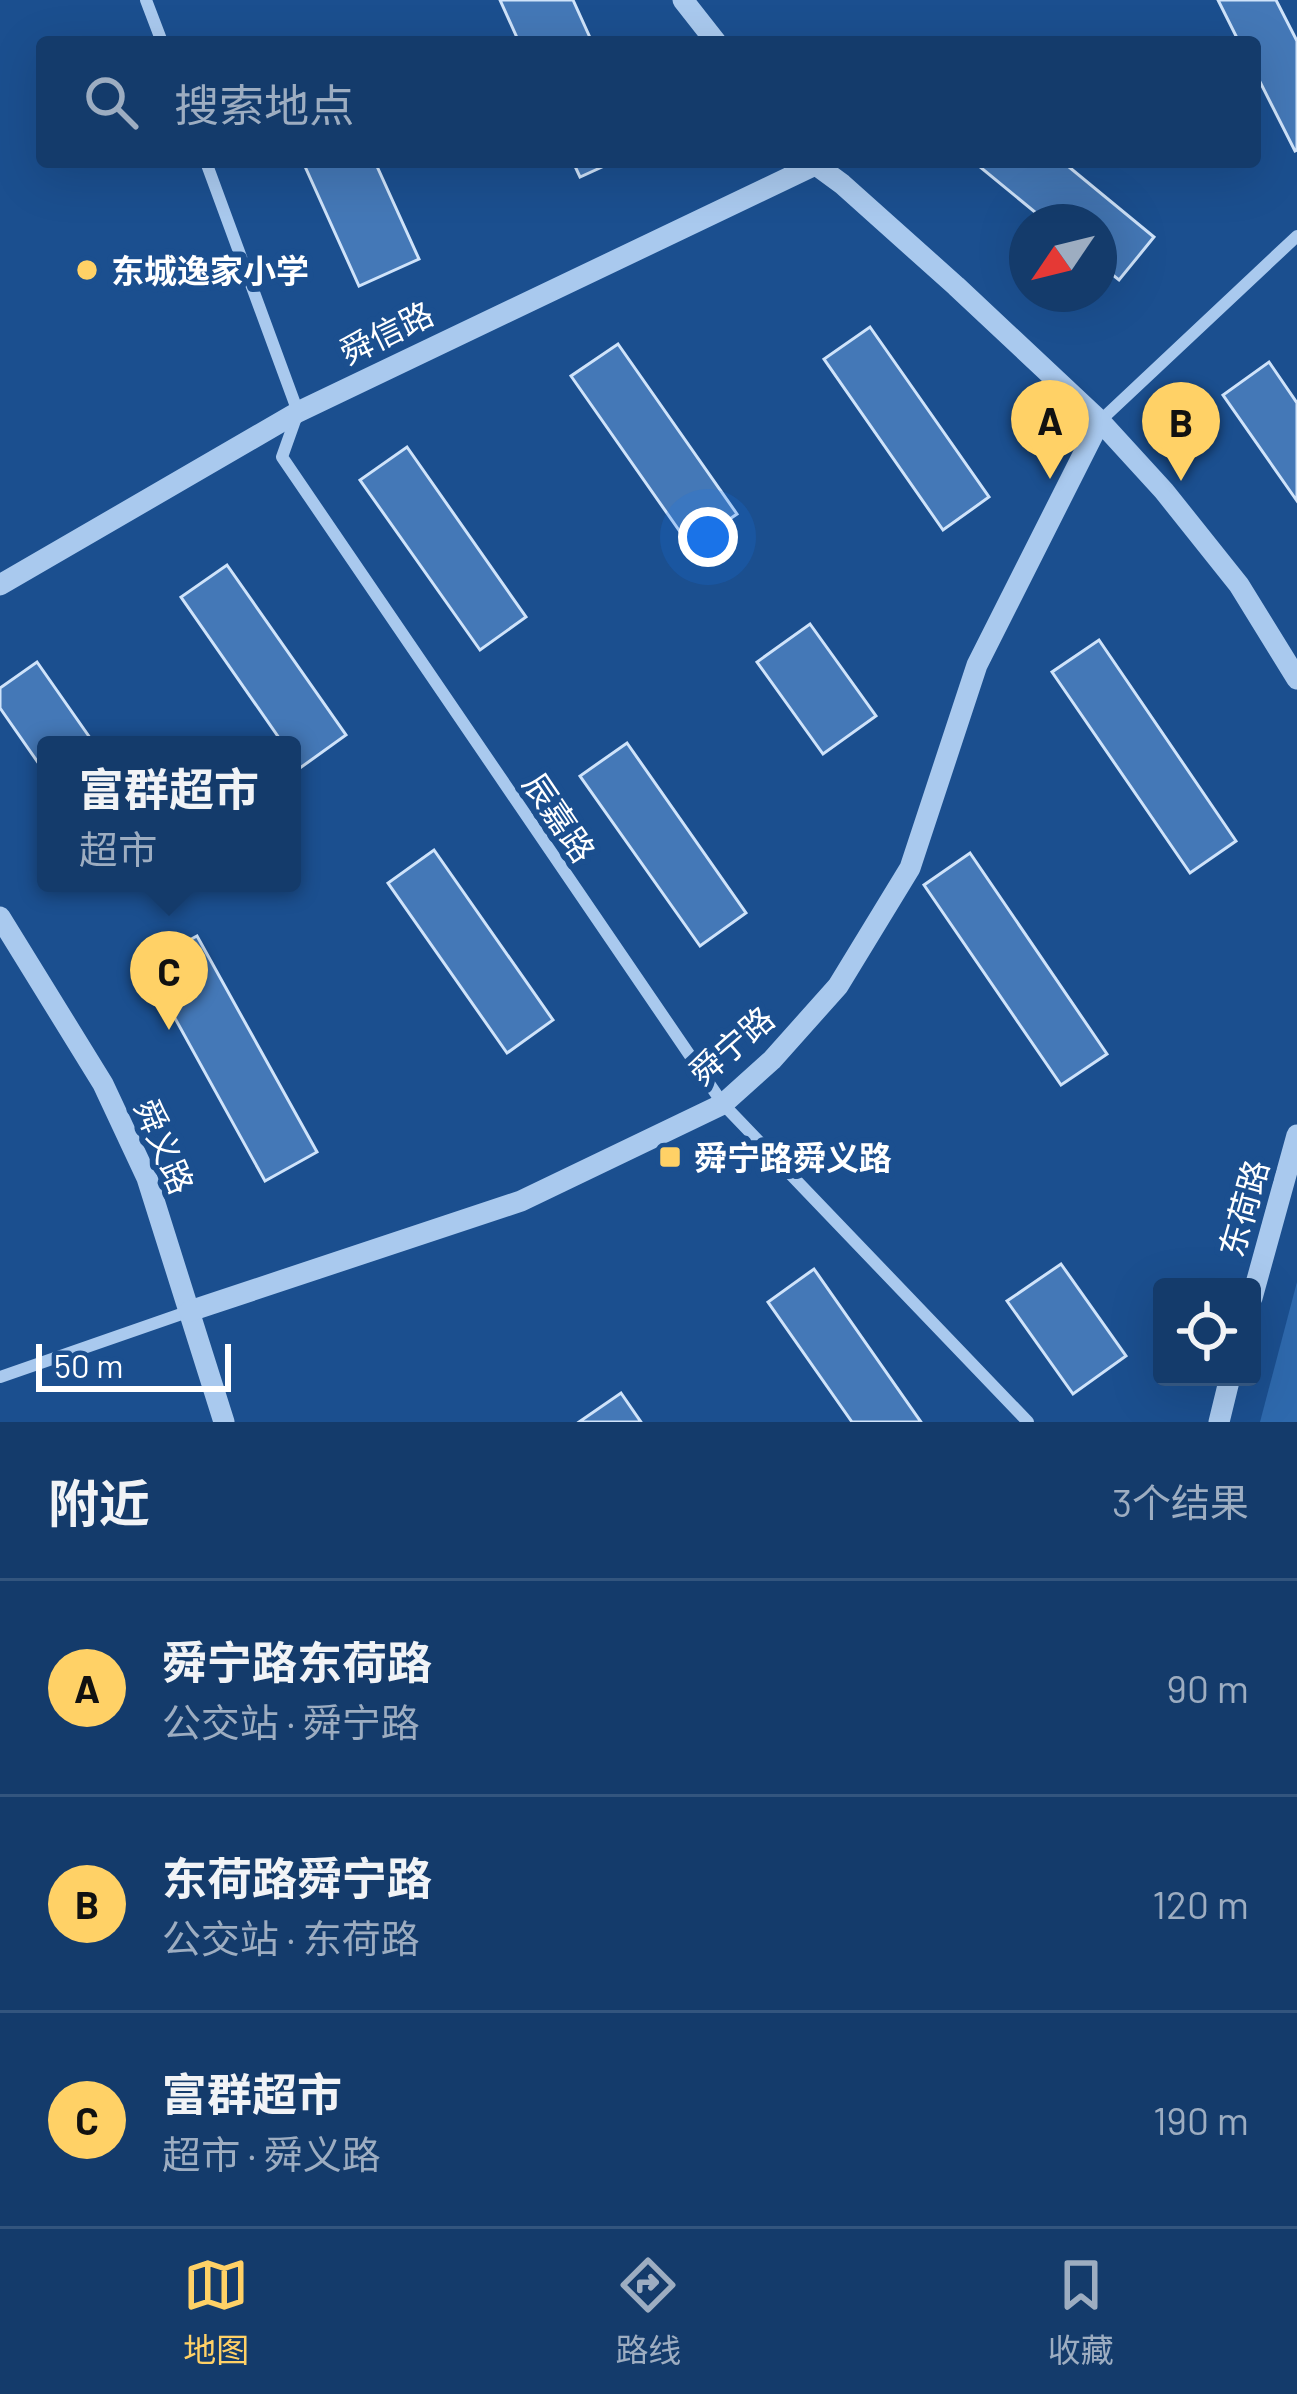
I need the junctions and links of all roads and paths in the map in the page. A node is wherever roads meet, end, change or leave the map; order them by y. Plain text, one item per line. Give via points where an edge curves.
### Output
1 (146, 0) edge
2 (683, 0) edge
3 (160, 36) edge
4 (711, 36) edge
5 (208, 168) edge
6 (804, 168) edge
7 (821, 168) edge
8 (1297, 236) edge
9 (298, 412) junction
10 (1100, 421) junction
11 (0, 585) edge
12 (1297, 679) edge
13 (0, 917) edge
14 (723, 1104) junction
15 (1297, 1135) edge
16 (1258, 1278) edge
17 (190, 1311) junction
18 (0, 1377) edge
19 (1228, 1386) edge
20 (224, 1422) edge
21 (1028, 1422) edge
22 (1219, 1422) edge

1 - 3 street
2 - 4 street
5 - 9 street
6 - 9 street, 舜信路
7 - 10 street
8 - 10 street
9 - 11 street, 舜信路
9 - 14 street, 辰嘉路 via 282,458
10 - 12 street via 1239,585
10 - 14 street, 舜宁路 via 977,665 910,868 838,986
13 - 17 street, 舜义路 via 103,1084 147,1178
14 - 17 street, 舜宁路 via 521,1201
14 - 21 street, 辰嘉路
15 - 16 street, 东荷路
17 - 18 street, 舜宁路
17 - 20 street, 舜义路
19 - 22 street

